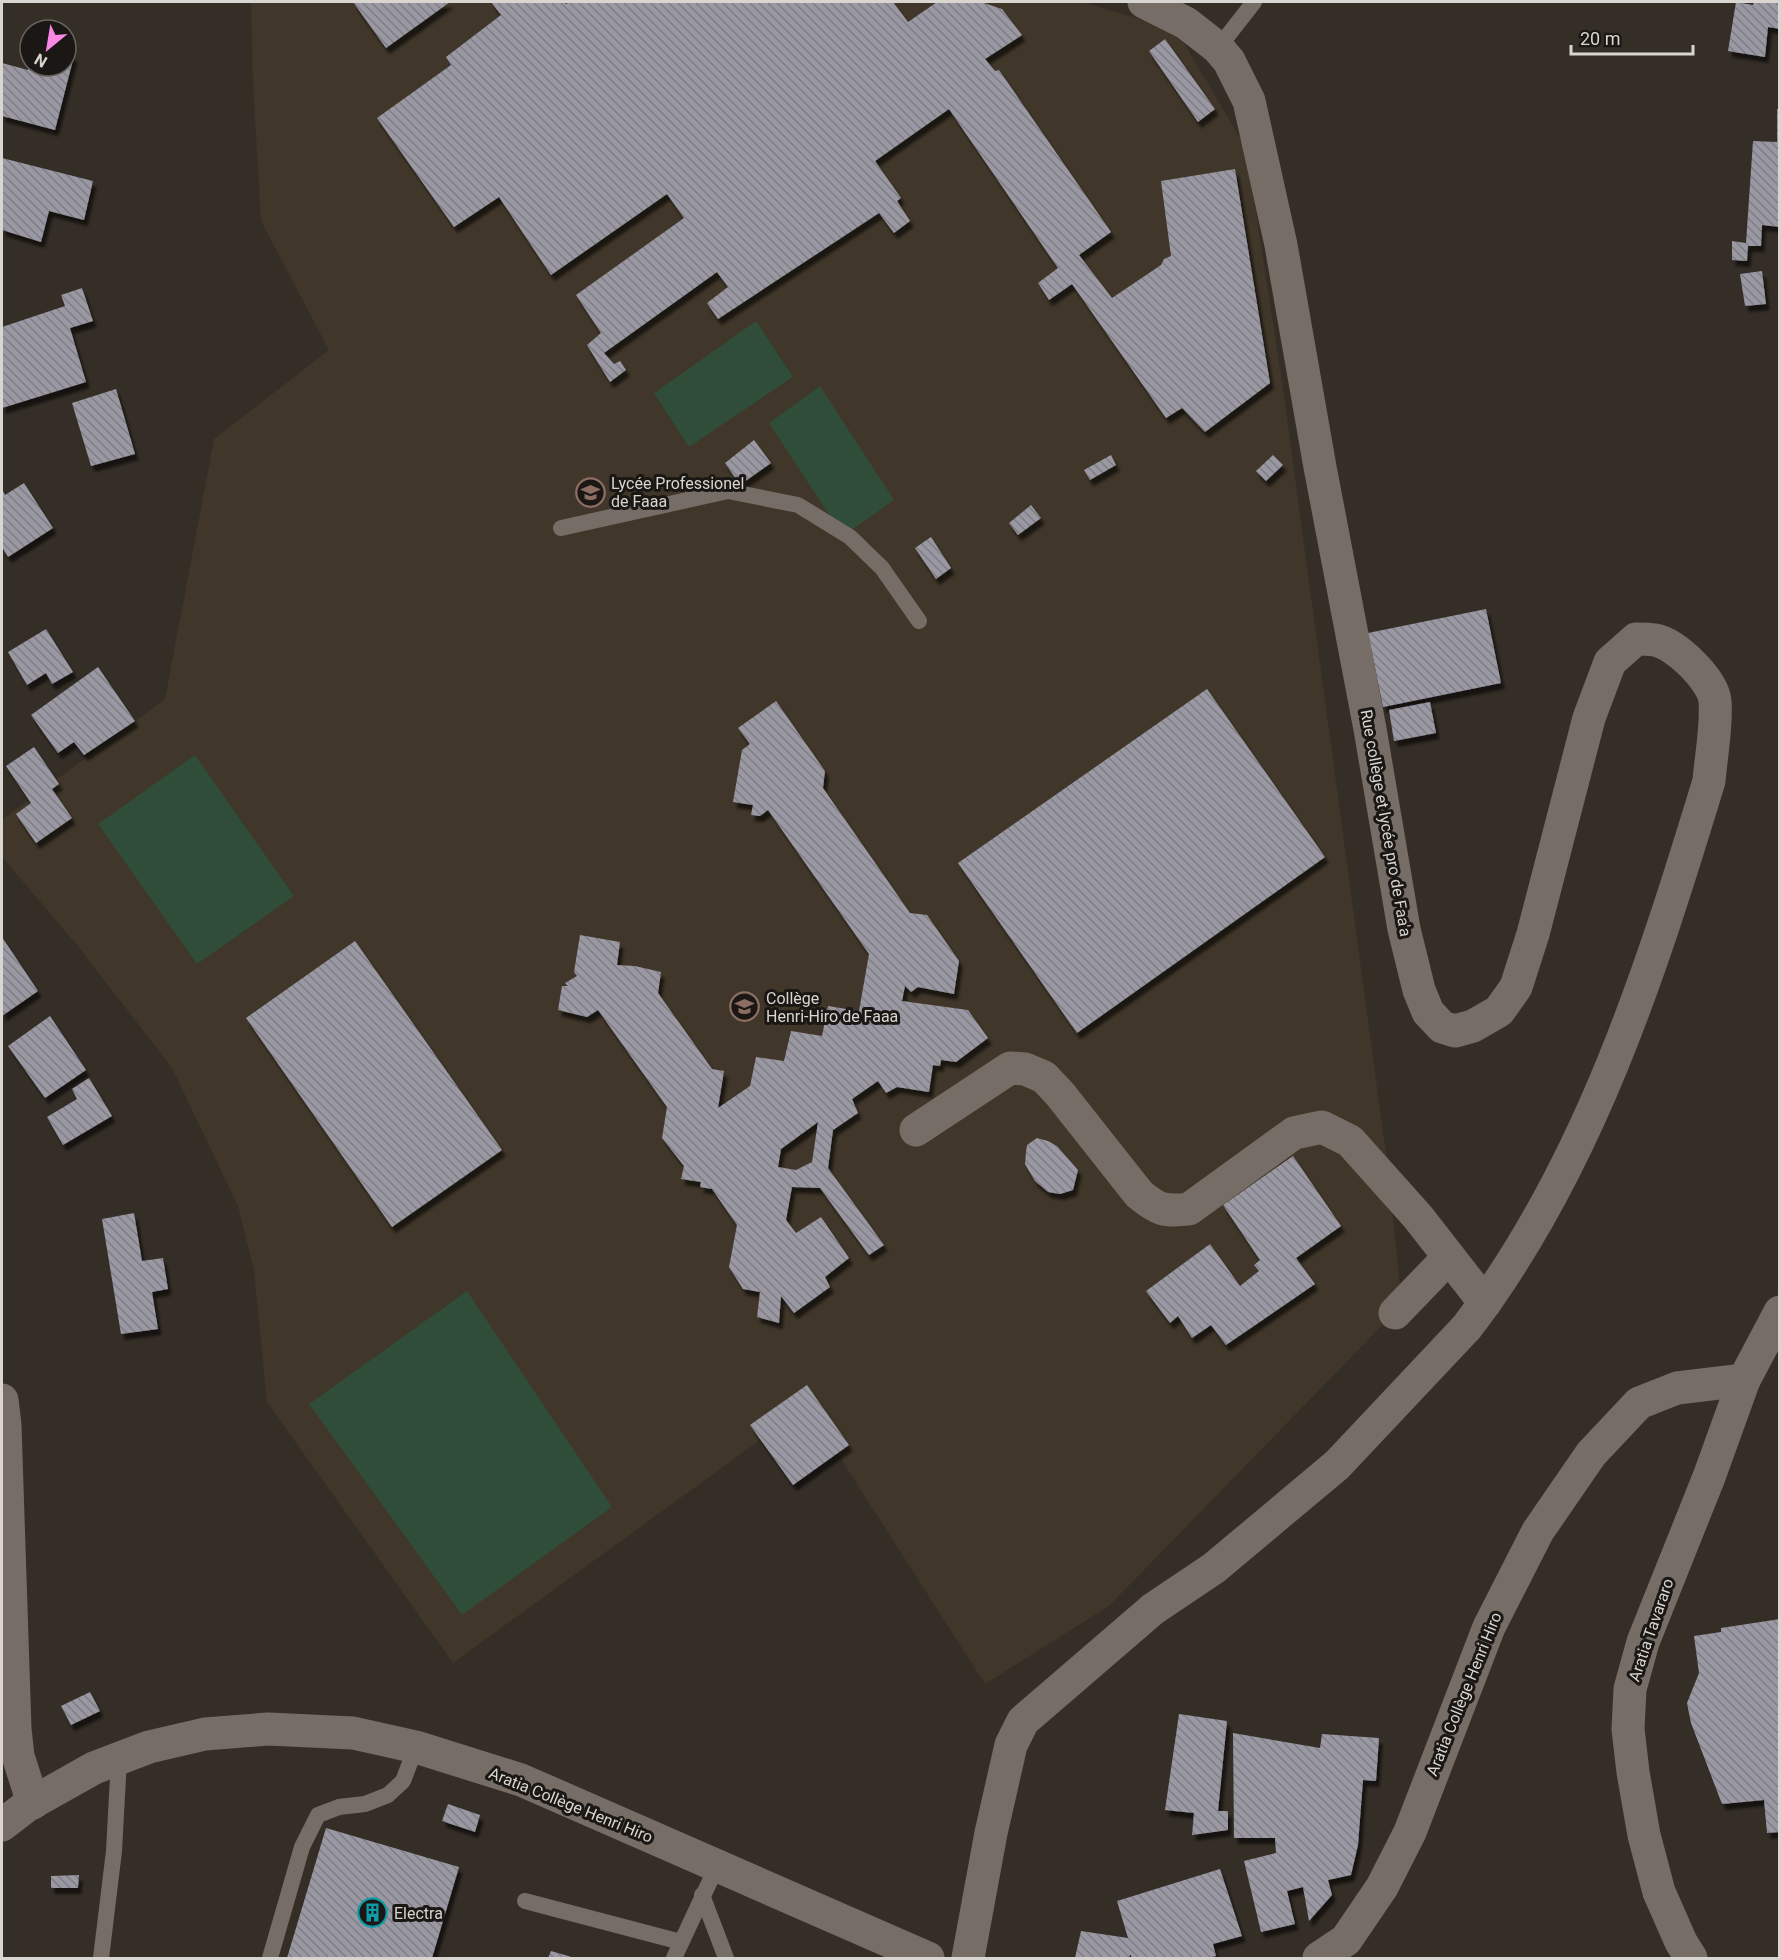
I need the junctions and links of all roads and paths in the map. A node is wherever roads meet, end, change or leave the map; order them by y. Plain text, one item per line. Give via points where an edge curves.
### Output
1 (1144, 2) edge
2 (1254, 2) edge
3 (1218, 48) junction
4 (561, 528) dead end
5 (919, 621) dead end
6 (916, 1130) dead end
7 (1449, 1257) junction
8 (1485, 1303) junction
9 (1779, 1312) edge
10 (1395, 1313) dead end
11 (1744, 1380) junction
12 (2, 1400) edge
13 (416, 1747) junction
14 (119, 1759) junction
15 (33, 1803) junction
16 (2, 1825) edge
17 (717, 1866) junction
18 (702, 1895) junction
19 (525, 1901) dead end
20 (681, 1942) junction
21 (101, 1959) edge
22 (270, 1959) edge
23 (674, 1959) edge
24 (726, 1959) edge
25 (928, 1959) edge
26 (968, 1959) edge
27 (1319, 1959) edge
28 (1691, 1959) edge

1 - 3 street, Rue collège et lycée pro de Faa'a via 1186,23
2 - 3 lane
3 - 8 street, Rue collège et lycée pro de Faa'a via 1249,101 1254,122 1281,244 1404,929 1419,990 1428,1012 1442,1026 1455,1031 1473,1026 1499,1011 1516,987 1589,718 1610,662 1636,639 1655,640 1671,647 1694,666 1715,699 1709,781 1639,995 1603,1088 1558,1182
4 - 5 lane via 728,490 798,505 850,537 882,568
6 - 7 street via 1010,1068 1025,1069 1044,1077 1060,1094 1139,1194 1155,1207 1174,1211 1189,1209 1294,1133 1323,1127 1350,1141
7 - 8 street
7 - 10 street
8 - 26 street via 1422,1377 1337,1465 1214,1568 1154,1609 1023,1721 1011,1745
9 - 11 street, Aratia Tavararo
11 - 27 street, Aratia Collège Henri Hiro via 1677,1388 1639,1403 1591,1454 1539,1530 1489,1627 1410,1832 1382,1887 1346,1940
11 - 28 street, Aratia Tavararo via 1643,1642 1630,1689 1628,1729 1644,1835 1659,1892
12 - 15 street via 15,1729 18,1756
13 - 14 street, Aratia Collège Henri Hiro via 353,1733 267,1729 205,1734 149,1747
13 - 17 street, Aratia Collège Henri Hiro via 521,1780
13 - 22 lane via 404,1781 388,1795 318,1815 302,1847
14 - 15 street, Aratia Collège Henri Hiro via 94,1768
14 - 21 lane via 114,1851
15 - 16 street, Aratia Collège Henri Hiro
17 - 18 lane
17 - 25 street, Aratia Collège Henri Hiro
18 - 20 lane
18 - 24 lane
19 - 20 lane
20 - 23 lane

